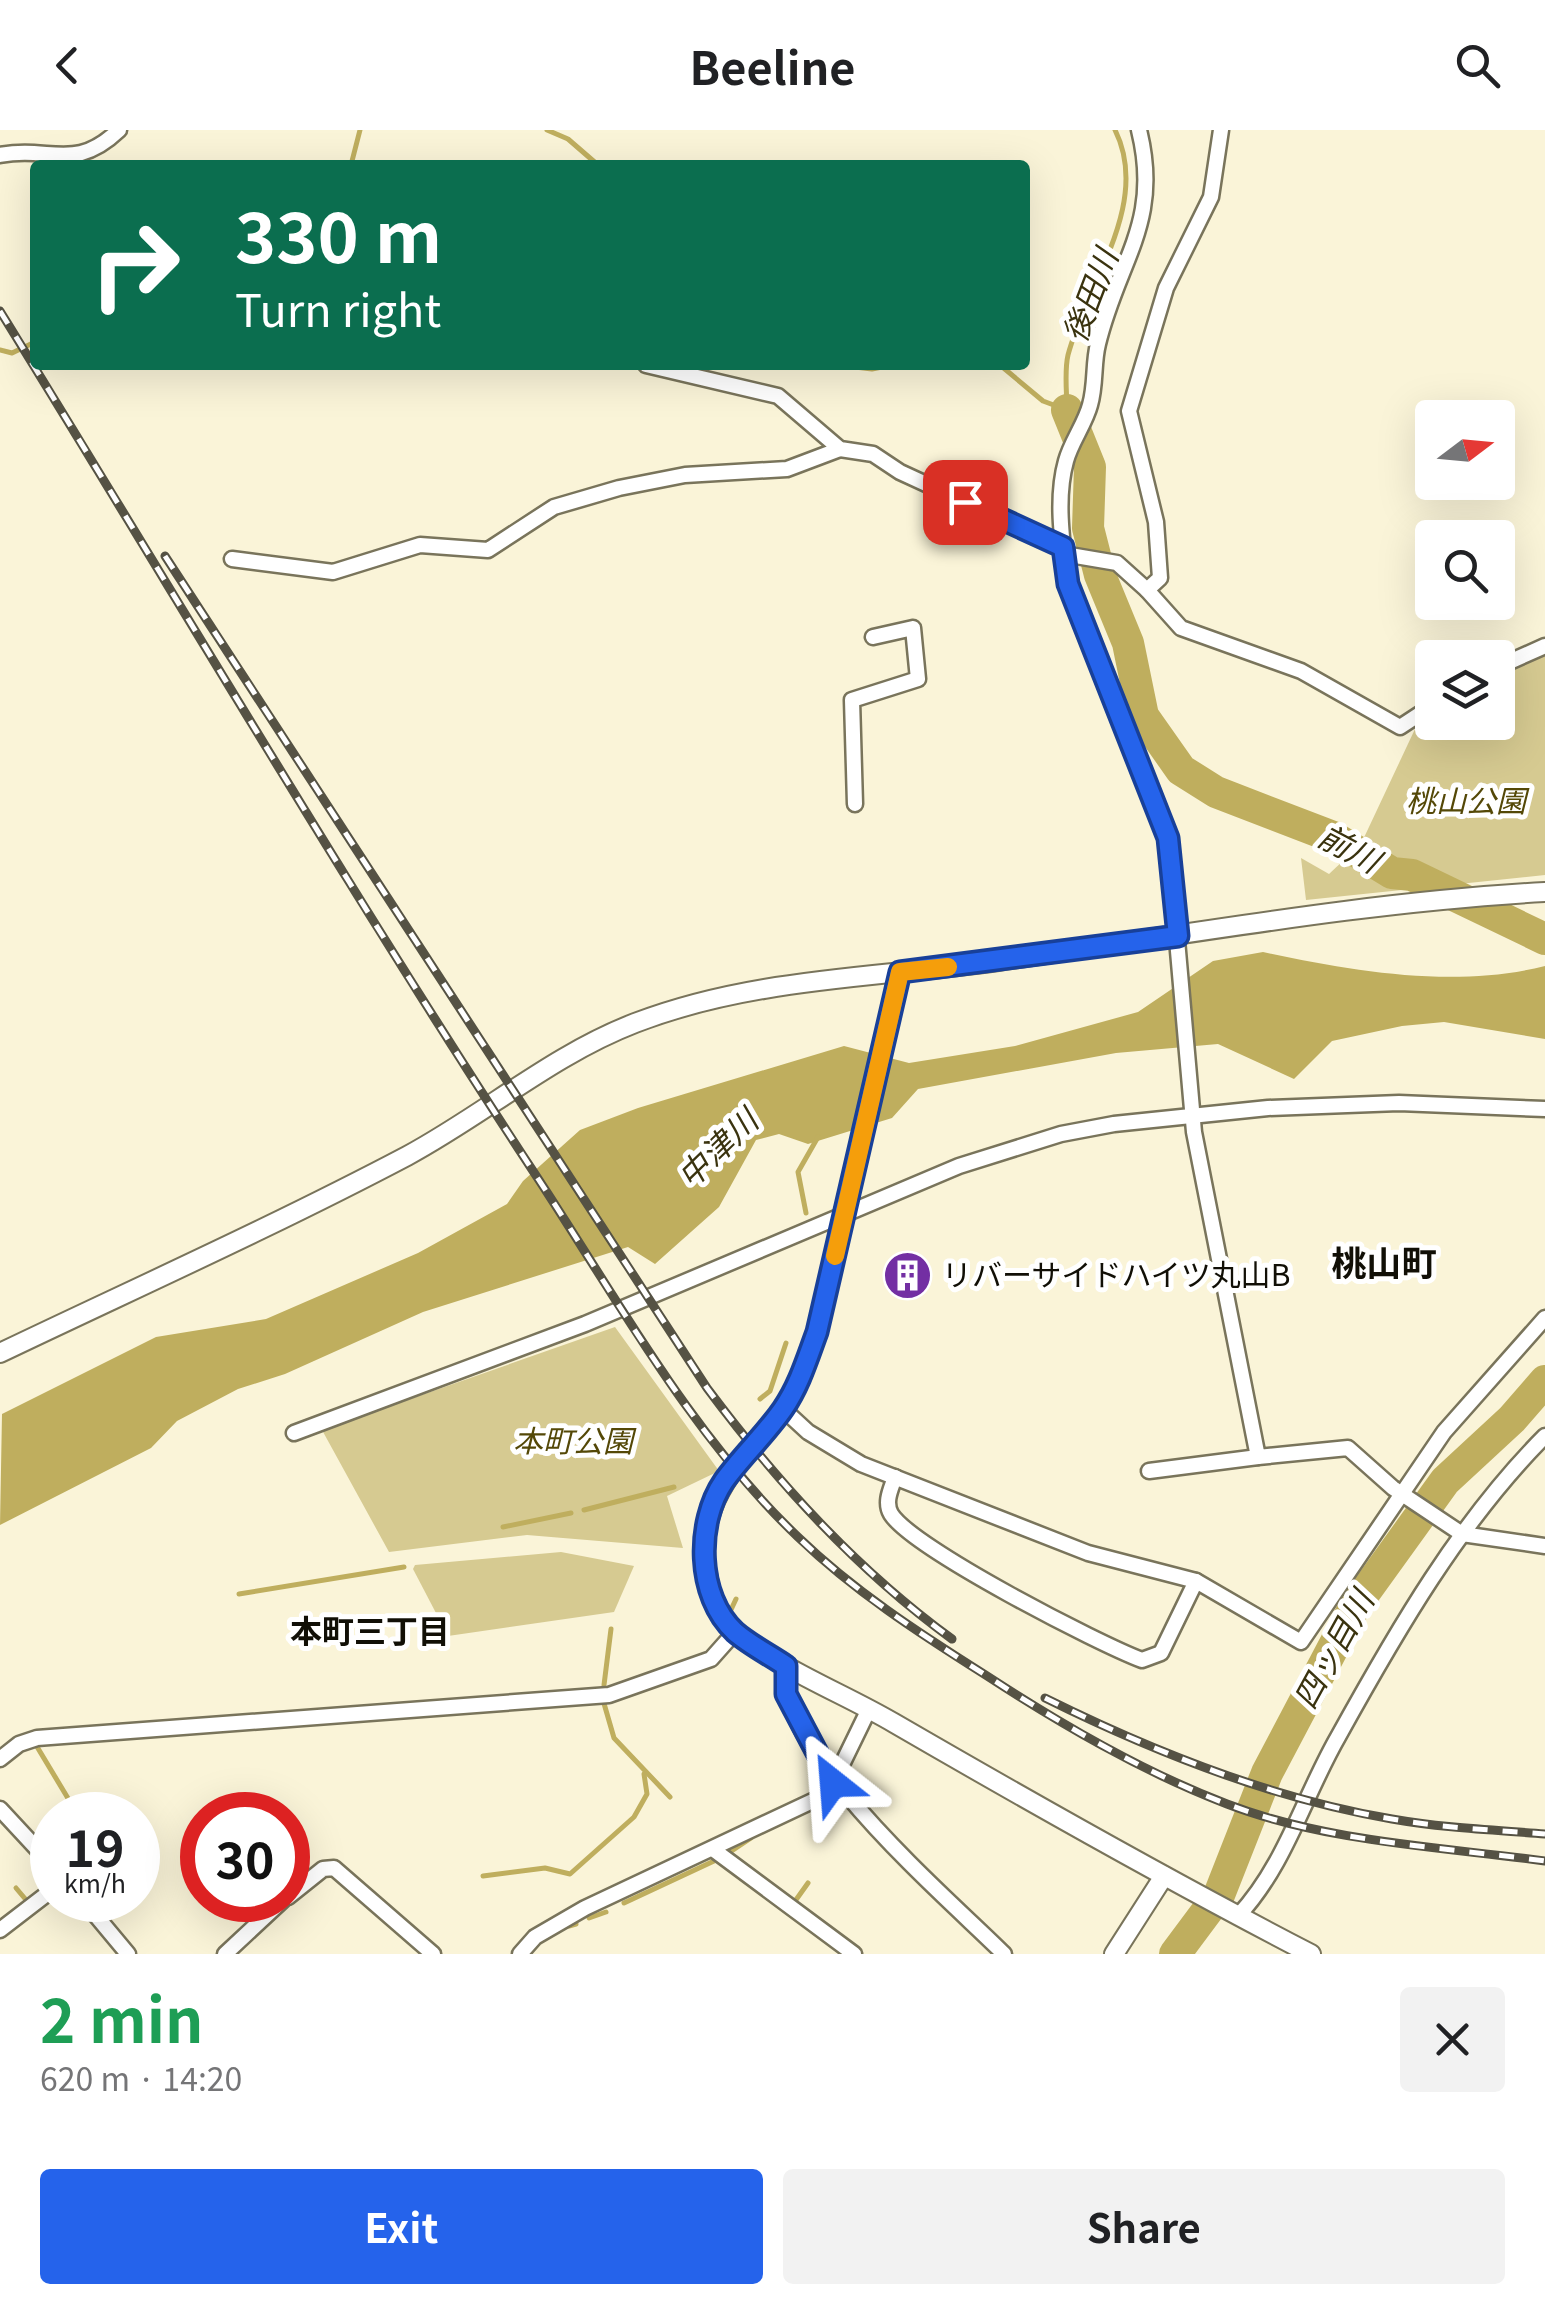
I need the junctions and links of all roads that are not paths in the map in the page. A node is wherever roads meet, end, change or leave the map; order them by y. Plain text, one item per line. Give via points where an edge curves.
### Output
1 (119, 130) edge
2 (1139, 130) edge
3 (1221, 130) edge
4 (0, 154) edge
5 (667, 370) edge
6 (840, 449) junction
7 (1067, 552) junction
8 (232, 558) dead end
9 (1147, 590) junction
10 (873, 637) dead end
11 (1545, 646) edge
12 (1515, 659) edge
13 (1415, 717) edge
14 (855, 804) dead end
15 (1545, 892) edge
16 (1178, 943) junction
17 (900, 972) junction
18 (1545, 1109) edge
19 (1192, 1110) junction
20 (843, 1216) junction
21 (1545, 1318) edge
22 (0, 1352) edge
23 (783, 1409) junction
24 (294, 1433) dead end
25 (1545, 1436) edge
26 (1258, 1457) junction
27 (1148, 1471) dead end
28 (895, 1477) junction
29 (1406, 1496) junction
30 (1458, 1531) junction
31 (1545, 1546) edge
32 (1196, 1581) junction
33 (735, 1632) junction
34 (786, 1666) junction
35 (869, 1709) junction
36 (0, 1759) edge
37 (835, 1786) junction
38 (0, 1809) edge
39 (30, 1841) edge
40 (714, 1850) junction
41 (1164, 1876) junction
42 (310, 1879) edge
43 (30, 1907) edge
44 (1234, 1914) junction
45 (102, 1922) edge
46 (260, 1922) edge
47 (0, 1930) edge
48 (836, 1949) edge
49 (128, 1954) edge
50 (226, 1954) edge
51 (432, 1954) edge
52 (520, 1954) edge
53 (854, 1954) edge
54 (1004, 1954) edge
55 (1114, 1954) edge
56 (1311, 1954) edge

1 - 4 street via 76,157
2 - 7 street via 1148,197 1098,344 1090,405 1066,460 1061,493
3 - 9 street via 1211,197 1166,288 1129,411 1156,522 1160,578
5 - 6 street via 778,396
6 - 7 street via 873,454
6 - 8 street via 786,469 685,475 619,488 554,507 488,550 420,545 333,572
7 - 9 street via 1117,563
7 - 16 street via 1068,584 1168,838
9 - 13 street via 1181,628 1301,671 1400,727
10 - 14 street via 913,628 918,679 852,700
11 - 12 street
15 - 16 street via 1395,905
16 - 17 street
16 - 19 street
17 - 20 street
17 - 22 street via 749,990 618,1030 409,1155
18 - 19 street via 1399,1103
19 - 20 street via 1061,1134 960,1166
19 - 26 street
20 - 23 street via 817,1332
20 - 24 street via 585,1324
21 - 29 street via 1444,1432
23 - 28 street via 830,1446
23 - 33 street via 709,1508 704,1536 710,1591
25 - 30 street
26 - 27 street
26 - 29 street via 1348,1448
28 - 32 street via 1088,1552
28 - 32 street via 892,1517 920,1538 1009,1594 1142,1660 1161,1654
29 - 30 street
29 - 32 street via 1301,1642
30 - 31 street
30 - 44 street via 1337,1738 1274,1867
33 - 34 street
33 - 36 street via 711,1659 609,1694 36,1738
34 - 35 street
34 - 37 street via 786,1694
35 - 37 street
35 - 41 street
37 - 40 street
37 - 54 street
38 - 39 street
40 - 48 street
40 - 52 street via 585,1908
41 - 44 street
41 - 55 street
42 - 51 street via 334,1868
43 - 47 street
44 - 56 street
45 - 49 street
46 - 50 street
48 - 53 street

